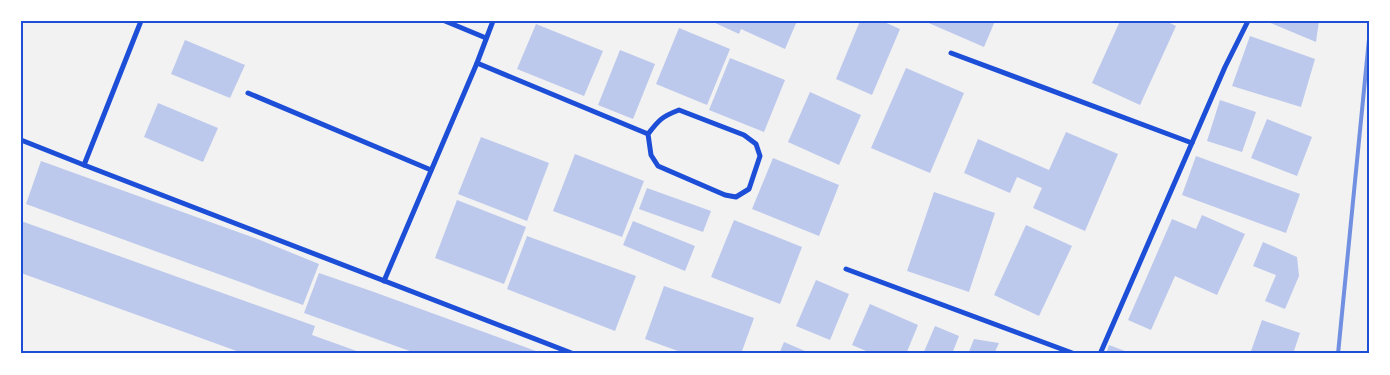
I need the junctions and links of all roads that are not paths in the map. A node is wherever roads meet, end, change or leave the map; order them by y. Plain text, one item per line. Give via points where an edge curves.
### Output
1 (141, 21) edge
2 (445, 21) edge
3 (493, 21) edge
4 (1248, 21) edge
5 (486, 38) junction
6 (951, 53) dead end
7 (477, 63) junction
8 (248, 93) dead end
9 (648, 134) junction
10 (21, 140) edge
11 (1192, 143) junction
12 (84, 166) junction
13 (431, 170) junction
14 (846, 270) dead end
15 (384, 281) junction
16 (574, 354) edge
17 (1075, 354) edge
18 (1100, 354) edge

1 - 12 street
2 - 5 street
3 - 5 street
4 - 11 street
5 - 7 street
6 - 11 street
7 - 9 street
7 - 13 street
8 - 13 street
9 - 9 street via 651,155 658,166 726,195 736,197 749,188 760,156 756,144 744,135 679,110 659,120
10 - 12 street
11 - 18 street
12 - 15 street
13 - 15 street
14 - 17 street
15 - 16 street

